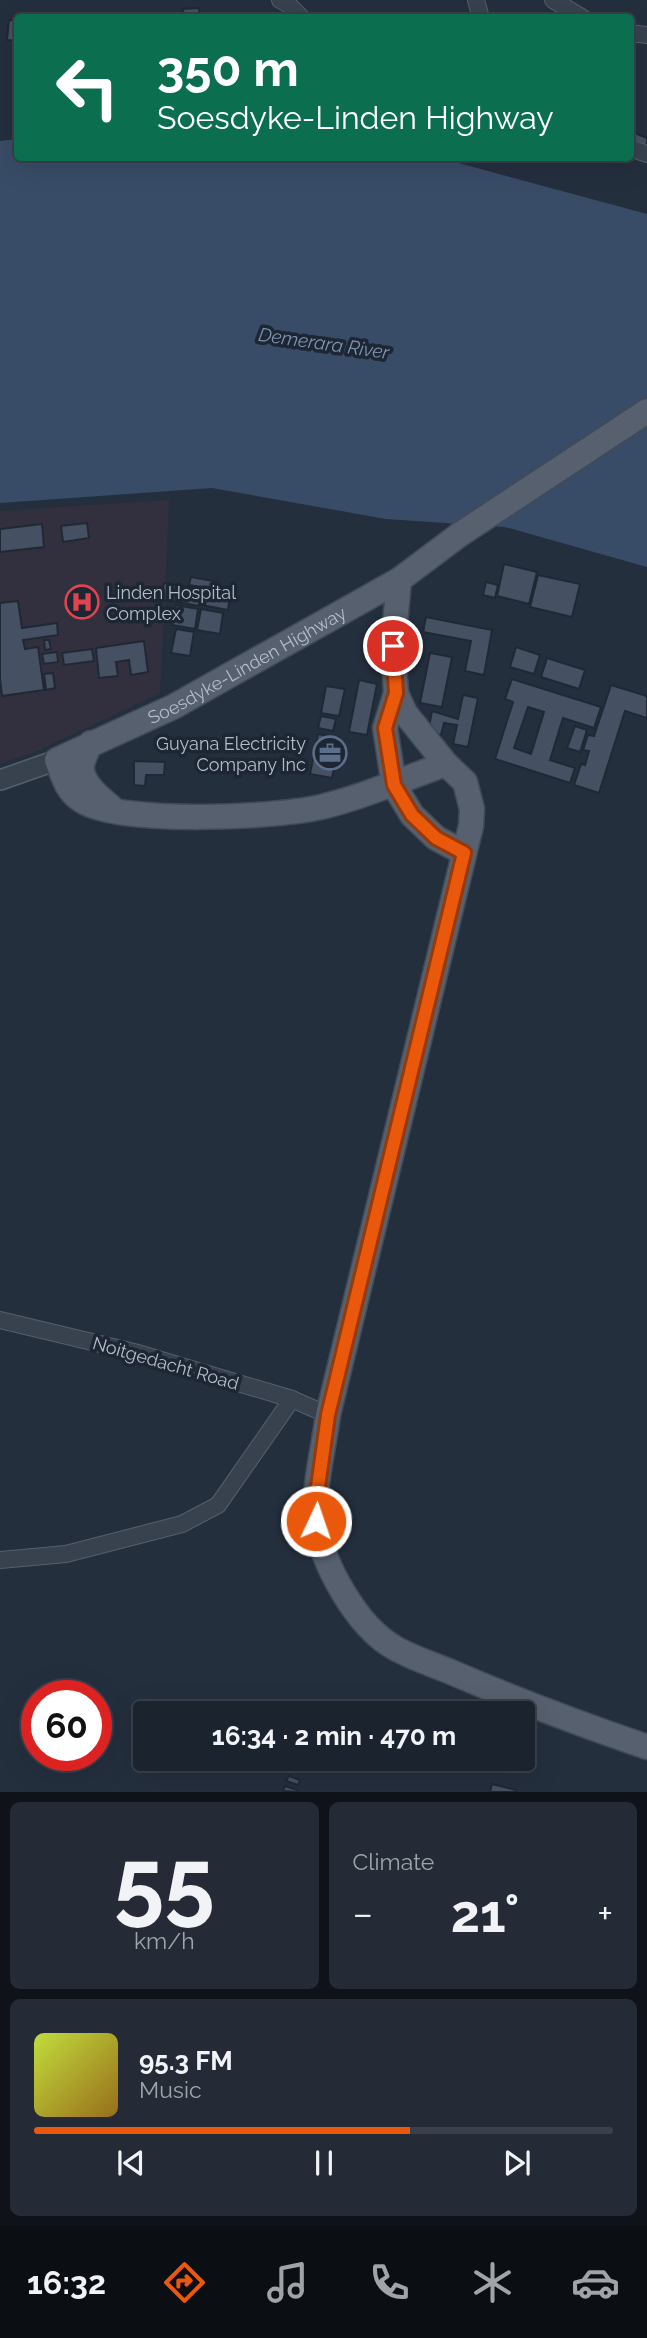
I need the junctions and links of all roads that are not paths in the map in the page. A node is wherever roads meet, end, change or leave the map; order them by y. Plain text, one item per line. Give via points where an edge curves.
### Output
1 (280, 0) edge
2 (553, 0) edge
3 (298, 14) edge
4 (576, 14) edge
5 (647, 411) edge
6 (398, 580) junction
7 (396, 693) junction
8 (91, 743) junction
9 (57, 760) junction
10 (446, 764) junction
11 (0, 780) edge
12 (394, 785) junction
13 (116, 810) junction
14 (464, 853) junction
15 (0, 1320) edge
16 (292, 1399) junction
17 (328, 1415) junction
18 (0, 1560) edge
19 (647, 1747) edge

1 - 3 street
2 - 4 street
5 - 6 main road, Soesdyke-Linden Highway
6 - 7 main road via 393,646
6 - 8 main road, Soesdyke-Linden Highway via 173,707
7 - 10 main road via 405,713
7 - 12 main road via 385,728
8 - 9 main road, Soesdyke-Linden Highway
8 - 13 main road via 82,765 84,776 98,796
9 - 11 street
9 - 13 main road via 67,787 82,801
10 - 12 main road
10 - 14 main road via 465,782 472,809
12 - 13 main road via 296,813 163,816
12 - 14 main road via 412,815 436,838
14 - 17 main road
15 - 16 street, Noitgedacht Road via 134,1352
16 - 17 street, Noitgedacht Road
16 - 18 street via 219,1505 182,1524 66,1554
17 - 19 main road via 316,1521 327,1559 347,1601 365,1624 393,1648 540,1710

